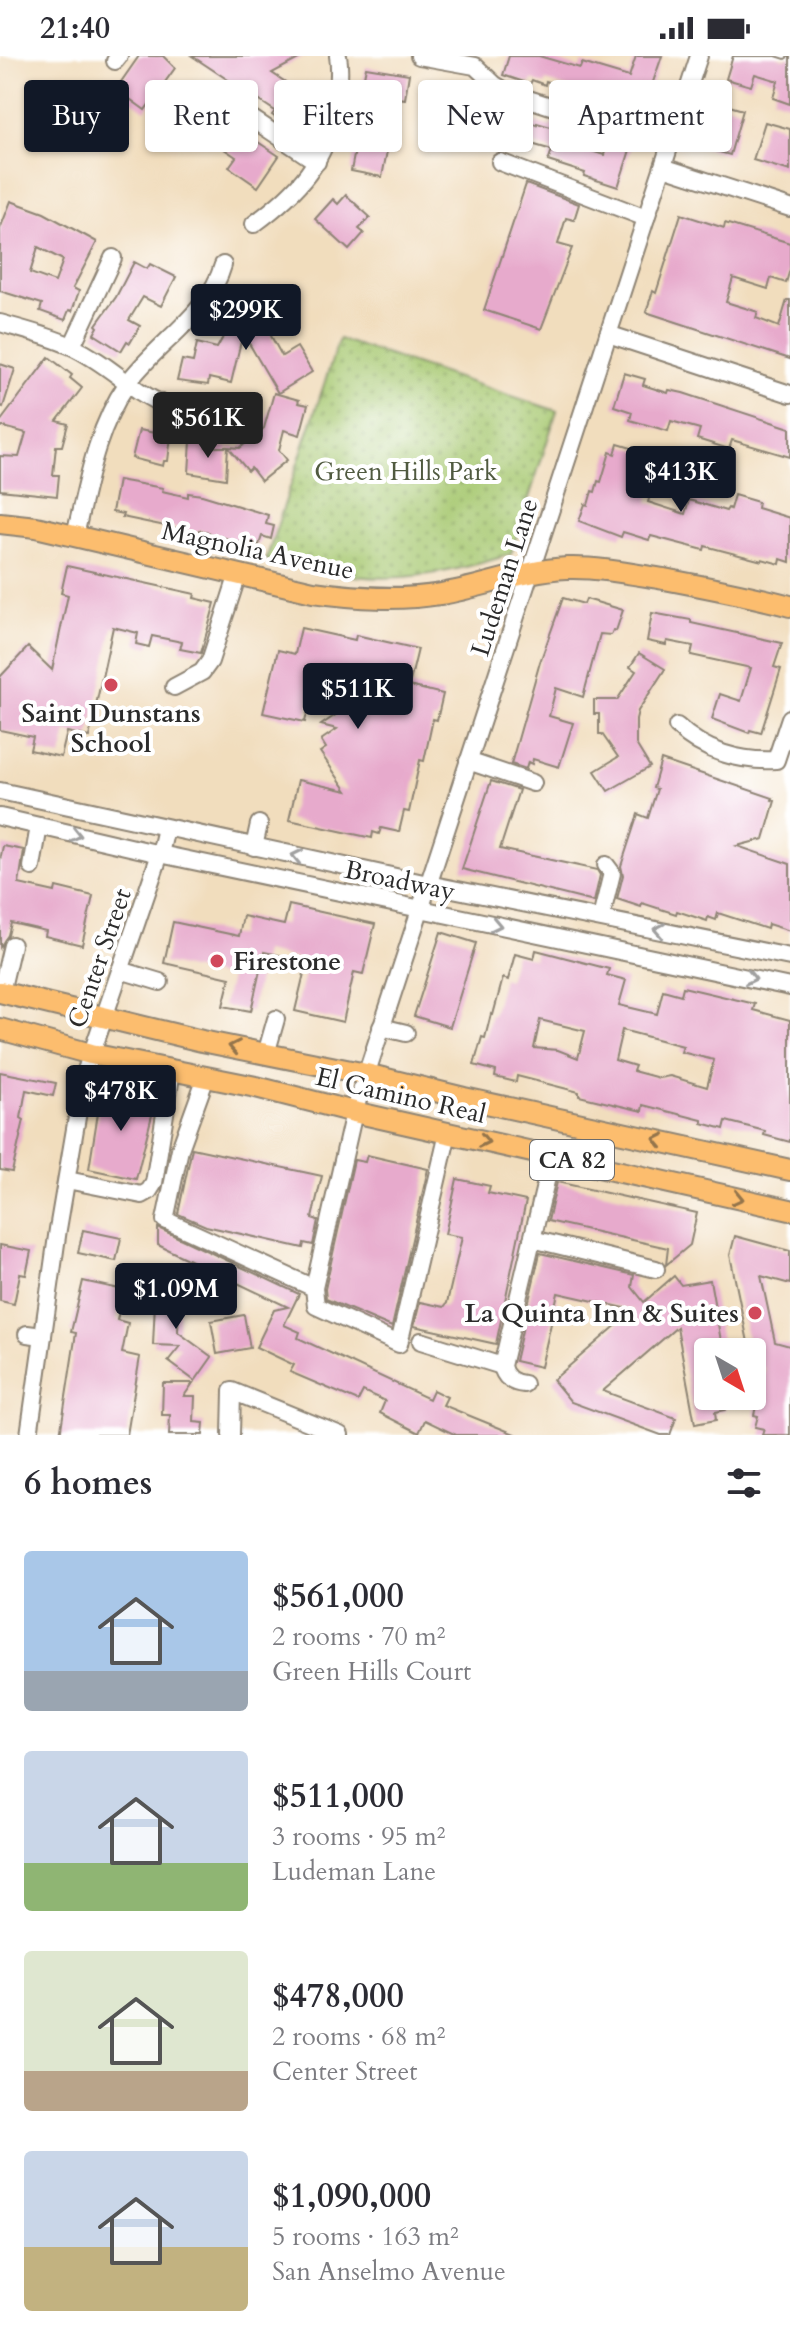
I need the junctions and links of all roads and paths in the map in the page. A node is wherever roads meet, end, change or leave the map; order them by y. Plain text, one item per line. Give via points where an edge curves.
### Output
1 (338, 56) edge
2 (419, 56) edge
3 (699, 56) edge
4 (475, 61) edge
5 (549, 106) edge
6 (258, 122) edge
7 (317, 162) junction
8 (500, 162) dead end
9 (663, 167) junction
10 (790, 208) edge
11 (646, 218) junction
12 (254, 224) dead end
13 (113, 258) dead end
14 (223, 265) dead end
15 (0, 323) edge
16 (608, 334) junction
17 (72, 346) junction
18 (582, 353) dead end
19 (600, 359) junction
20 (128, 383) junction
21 (790, 394) edge
22 (226, 409) dead end
23 (0, 523) edge
24 (75, 536) junction
25 (530, 572) junction
26 (238, 574) junction
27 (790, 606) edge
28 (174, 687) dead end
29 (790, 718) edge
30 (677, 726) dead end
31 (468, 761) junction
32 (533, 783) dead end
33 (0, 791) edge
34 (0, 817) edge
35 (259, 824) dead end
36 (39, 826) junction
37 (166, 828) junction
38 (254, 847) junction
39 (160, 854) junction
40 (606, 865) dead end
41 (32, 867) dead end
42 (428, 884) junction
43 (420, 910) junction
44 (601, 918) junction
45 (12, 945) dead end
46 (790, 957) edge
47 (120, 970) junction
48 (160, 982) dead end
49 (790, 987) edge
50 (1, 992) edge
51 (104, 1015) junction
52 (276, 1019) dead end
53 (381, 1027) junction
54 (0, 1029) edge
55 (406, 1033) dead end
56 (91, 1054) junction
57 (266, 1054) junction
58 (172, 1070) junction
59 (366, 1074) junction
60 (206, 1077) junction
61 (354, 1112) junction
62 (448, 1133) junction
63 (552, 1156) junction
64 (790, 1170) edge
65 (67, 1180) junction
66 (790, 1210) edge
67 (532, 1239) junction
68 (656, 1269) dead end
69 (314, 1288) junction
70 (421, 1341) dead end
71 (502, 1366) junction
72 (524, 1384) dead end
73 (29, 1435) edge
74 (231, 1435) edge
75 (340, 1435) edge

1 - 7 street via 333,120
2 - 4 street
3 - 9 street, Ludeman Lane
4 - 5 street via 495,85
6 - 7 street
7 - 12 street via 275,209
8 - 11 street
9 - 10 street
9 - 11 street, Ludeman Lane
11 - 16 street, Ludeman Lane
13 - 17 street
14 - 20 street via 198,308
15 - 17 street
16 - 19 street, Ludeman Lane
16 - 21 street
17 - 20 street
18 - 19 street
19 - 25 street, Ludeman Lane
20 - 22 street via 166,407 187,413
20 - 24 street via 94,454
23 - 24 main road, Magnolia Avenue
24 - 26 main road, Magnolia Avenue
25 - 26 main road, Magnolia Avenue via 399,599 313,592
25 - 27 main road, Magnolia Avenue via 605,570
25 - 31 street, Ludeman Lane
26 - 28 street via 210,661 202,672
29 - 30 street via 776,760 744,759 709,748
31 - 32 street
31 - 42 street, Ludeman Lane
33 - 37 street, Broadway
34 - 36 street, Broadway
35 - 38 street
36 -> 39 street, Broadway
36 - 41 street
37 - 38 street, Broadway
37 - 39 street, Center Street
42 -> 38 street, Broadway
39 - 43 street, Broadway
39 - 47 street, Center Street
40 - 44 street via 612,873
42 - 43 street, Ludeman Lane
42 - 44 street, Broadway
43 -> 49 street, Broadway
43 - 53 street, Ludeman Lane
46 -> 44 street, Broadway
45 - 50 street
47 - 48 street
47 - 51 street, Center Street
50 - 51 main road, El Camino Real / CA 82
51 - 56 street, Center Street
57 -> 51 main road, El Camino Real / CA 82
52 - 57 street
53 - 55 street
53 - 59 street, Ludeman Lane
54 - 56 main road, El Camino Real / CA 82
56 - 58 main road, El Camino Real / CA 82
56 - 65 street, Center Street
57 - 59 main road, El Camino Real / CA 82
58 - 60 main road, El Camino Real / CA 82
58 - 65 street via 149,1191 142,1195
59 - 61 street, Ludeman Lane
64 -> 59 main road, El Camino Real / CA 82
60 - 61 main road, El Camino Real / CA 82
60 - 69 street via 180,1149 165,1220
61 - 62 main road, El Camino Real / CA 82
61 - 69 street, Ludeman Lane
62 -> 63 main road, El Camino Real / CA 82
62 - 69 street via 399,1344 316,1306
63 -> 66 main road, El Camino Real / CA 82
63 - 67 street
65 - 73 street, Center Street via 50,1227 35,1335
67 - 68 street
67 - 71 street
70 - 71 street
71 - 72 street via 513,1382
74 - 75 street via 232,1391

